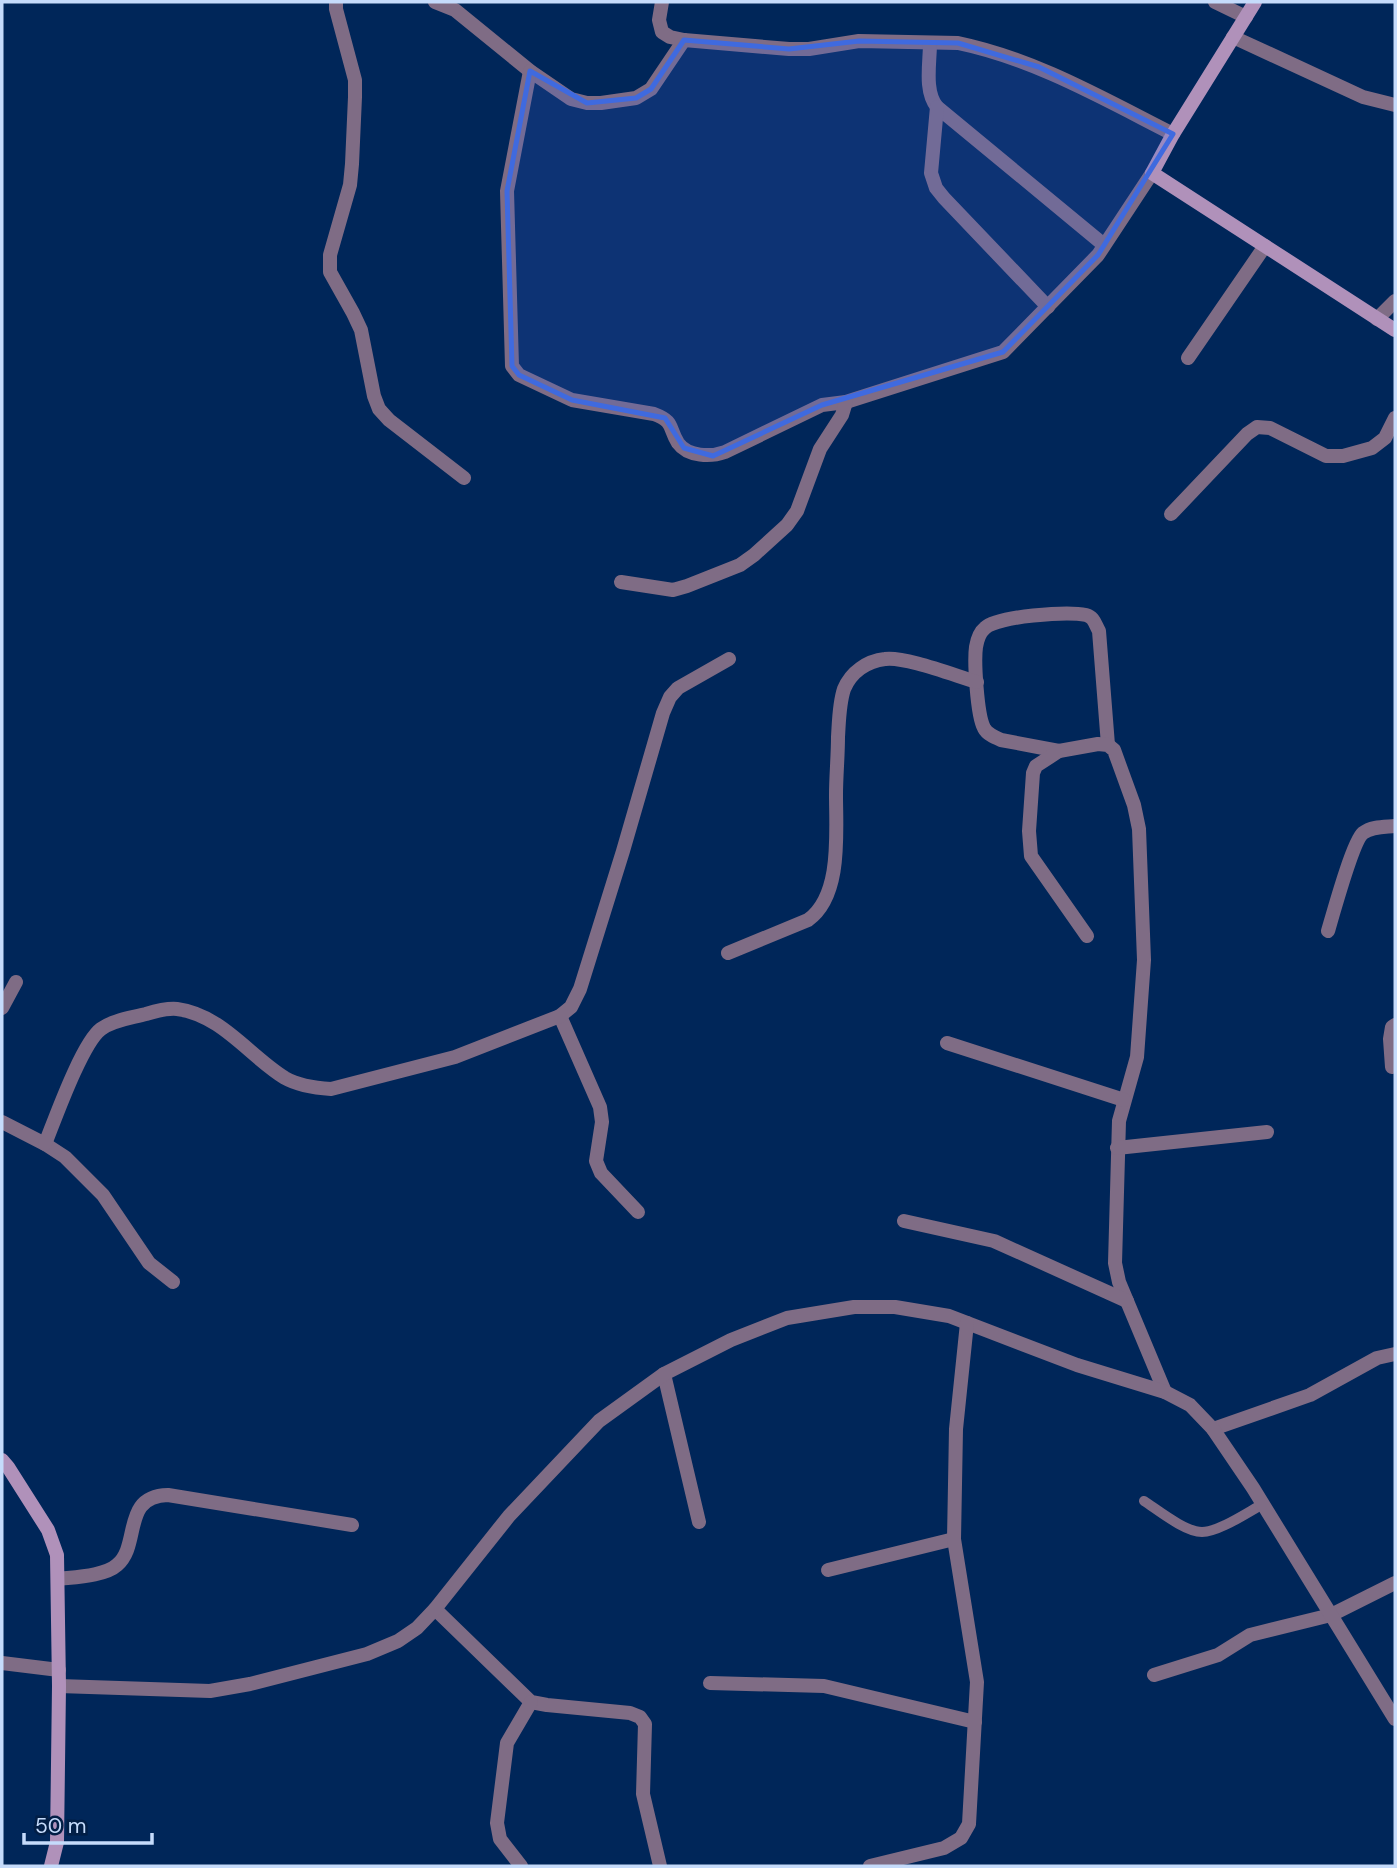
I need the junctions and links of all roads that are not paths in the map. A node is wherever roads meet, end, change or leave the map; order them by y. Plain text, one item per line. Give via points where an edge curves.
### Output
1 (336, 2) edge
2 (435, 2) edge
3 (662, 2) edge
4 (1215, 2) edge
5 (1255, 2) edge
6 (1246, 17) junction
7 (1233, 37) junction
8 (684, 40) junction
9 (929, 43) junction
10 (530, 71) junction
11 (1395, 105) edge
12 (937, 107) junction
13 (1173, 134) junction
14 (1152, 173) junction
15 (1104, 245) junction
16 (1265, 246) junction
17 (1395, 300) edge
18 (1048, 307) junction
19 (1377, 319) junction
20 (1395, 331) edge
21 (1188, 358) dead end
22 (846, 402) junction
23 (1395, 418) edge
24 (464, 478) dead end
25 (1171, 514) dead end
26 (621, 582) dead end
27 (729, 659) dead end
28 (977, 682) junction
29 (1108, 745) junction
30 (1059, 751) junction
31 (1395, 826) edge
32 (1328, 931) dead end
33 (1087, 936) dead end
34 (728, 953) dead end
35 (16, 982) dead end
36 (2, 1008) edge
37 (560, 1016) junction
38 (1395, 1025) edge
39 (947, 1043) dead end
40 (1392, 1067) dead end
41 (1124, 1100) junction
42 (2, 1122) edge
43 (1267, 1132) dead end
44 (45, 1144) junction
45 (1117, 1148) junction
46 (638, 1212) dead end
47 (904, 1221) dead end
48 (173, 1282) dead end
49 (1127, 1301) junction
50 (967, 1323) junction
51 (1393, 1359) edge
52 (664, 1374) junction
53 (1165, 1392) junction
54 (1213, 1429) junction
55 (2, 1460) edge
56 (1144, 1501) dead end
57 (1263, 1504) junction
58 (699, 1522) dead end
59 (352, 1525) dead end
60 (954, 1539) junction
61 (828, 1570) dead end
62 (58, 1580) junction
63 (1395, 1583) edge
64 (435, 1609) junction
65 (1331, 1615) junction
66 (2, 1663) edge
67 (59, 1670) junction
68 (1154, 1675) dead end
69 (710, 1683) dead end
70 (59, 1686) junction
71 (531, 1702) junction
72 (1395, 1719) edge
73 (975, 1722) junction
74 (51, 1866) edge
75 (521, 1866) edge
76 (660, 1866) edge
77 (870, 1866) edge

1 - 24 street via 355,97 350,185 330,255 330,272 360,330 379,410
2 - 10 street via 456,10
3 - 8 street via 662,32
4 - 6 street
5 - 6 street
6 - 7 street
7 - 11 street via 1363,97
7 - 13 street
8 - 9 street via 789,49 859,41
8 - 10 street via 651,89 636,98 601,103 571,99
9 - 12 street via 930,93
9 - 13 street via 958,43 1039,67
10 - 22 street via 507,191 511,356 519,375 572,400 665,418 684,449 713,456 822,405
12 - 15 street
12 - 18 street via 932,173 936,188
13 - 14 street
14 - 15 street
14 - 16 street
15 - 18 street
16 - 19 street
16 - 21 street
17 - 19 street
18 - 22 street via 1003,352
19 - 20 street
22 - 26 street via 820,449 797,511 754,555 740,565 673,590
23 - 25 street via 1385,438 1372,448 1343,456 1326,456 1270,428 1257,427
27 - 37 street via 678,688 666,705 580,989
28 - 29 street via 976,646 988,625 1055,613 1087,615 1094,619 1098,631
28 - 30 street via 979,715 992,736
28 - 34 street via 887,658 856,671 844,689 839,715 837,850 824,904 808,920
29 - 30 street
29 - 41 street via 1114,750 1139,829 1144,960 1137,1057
30 - 33 street via 1033,773 1031,856
31 - 32 street via 1362,833
35 - 36 street
37 - 44 street via 456,1057 331,1089 285,1078 220,1026 201,1017 178,1009 162,1010 97,1031 86,1046
37 - 46 street via 600,1107 596,1161 601,1173
38 - 40 street via 1390,1039
39 - 41 street
41 - 45 street
42 - 44 street
43 - 45 street
44 - 48 street via 103,1195 149,1263
45 - 49 street via 1115,1263
47 - 49 street via 994,1241
49 - 53 street
50 - 52 street via 895,1307 855,1307 787,1318
50 - 53 street
50 - 60 street via 956,1429
51 - 54 street via 1377,1358 1310,1395
52 - 58 street
52 - 64 street via 599,1421 509,1516
53 - 54 street via 1190,1405
54 - 57 street
55 - 62 street via 48,1530 57,1555
56 - 57 lane via 1202,1532
57 - 65 street
59 - 62 street via 155,1495 136,1516 118,1564 106,1571
60 - 61 street
60 - 73 street via 977,1682
62 - 67 street
63 - 65 street
64 - 70 street via 417,1628 367,1654 250,1684 210,1691
64 - 71 street
65 - 68 street via 1250,1635 1218,1655
65 - 72 street
66 - 67 street
67 - 70 street
69 - 73 street via 824,1686
70 - 74 street via 57,1842
71 - 75 street via 506,1742 497,1823 500,1839
71 - 76 street via 640,1717 645,1724 643,1794
73 - 77 street via 969,1824 961,1838 944,1848

